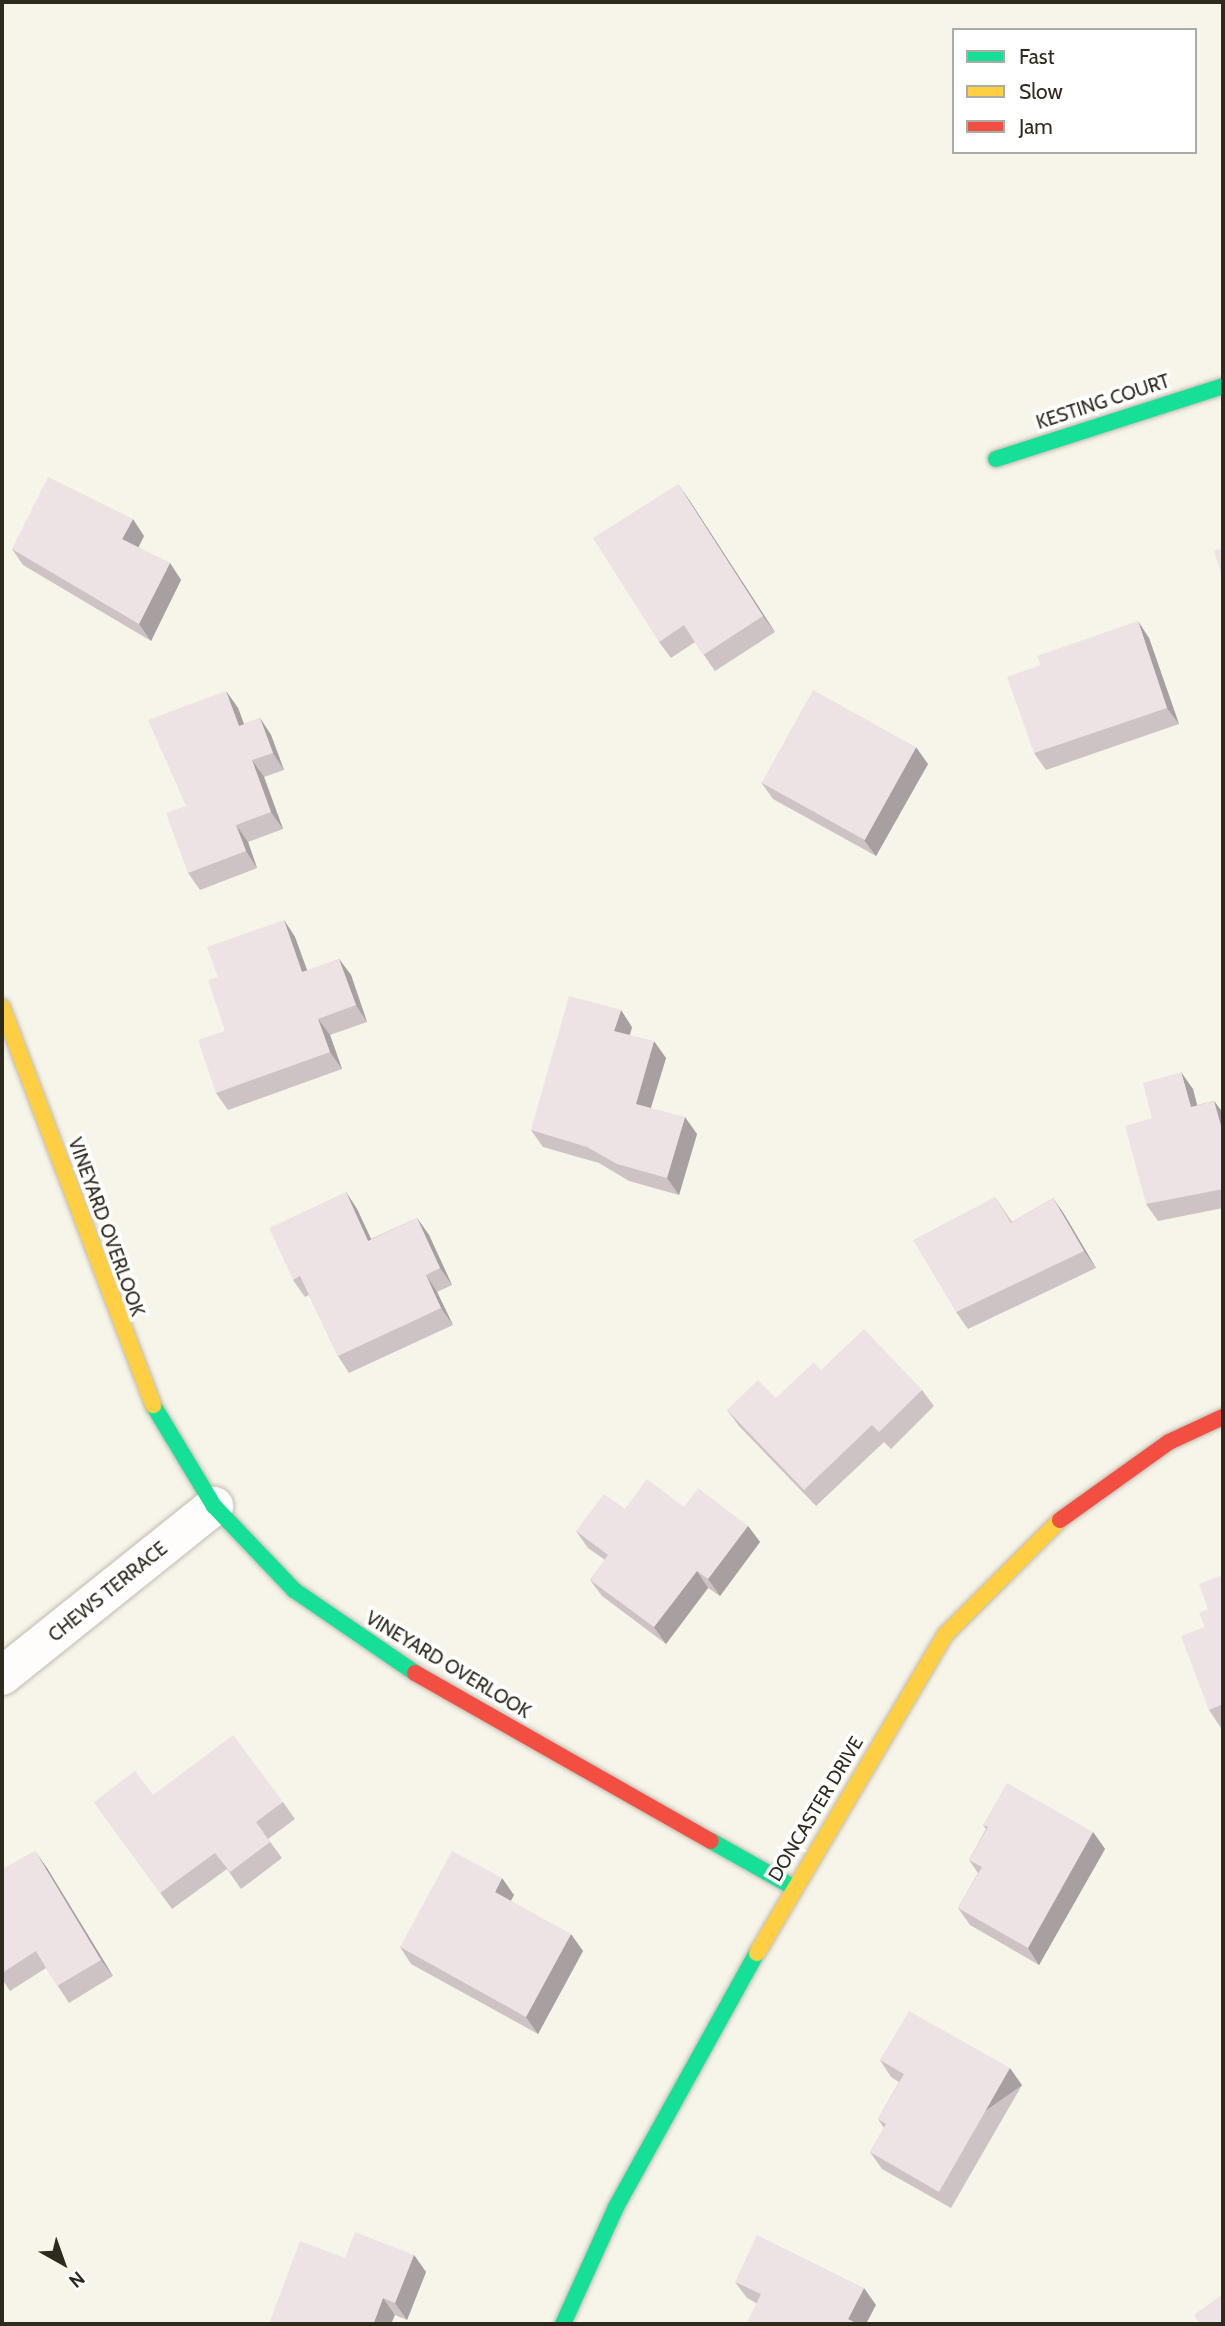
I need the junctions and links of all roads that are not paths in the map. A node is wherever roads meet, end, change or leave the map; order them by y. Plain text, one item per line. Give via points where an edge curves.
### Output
1 (1223, 386) edge
2 (996, 459) dead end
3 (2, 1007) edge
4 (1223, 1417) edge
5 (214, 1506) junction
6 (2, 1676) edge
7 (793, 1887) junction
8 (563, 2324) edge

1 - 2 street, KESTING COURT
3 - 5 street, VINEYARD OVERLOOK via 161,1425
4 - 7 street, DONCASTER DRIVE via 1169,1442 1047,1529 945,1635
5 - 6 street, CHEWS TERRACE
5 - 7 street, VINEYARD OVERLOOK via 294,1590 384,1656
7 - 8 street, DONCASTER DRIVE via 615,2207

